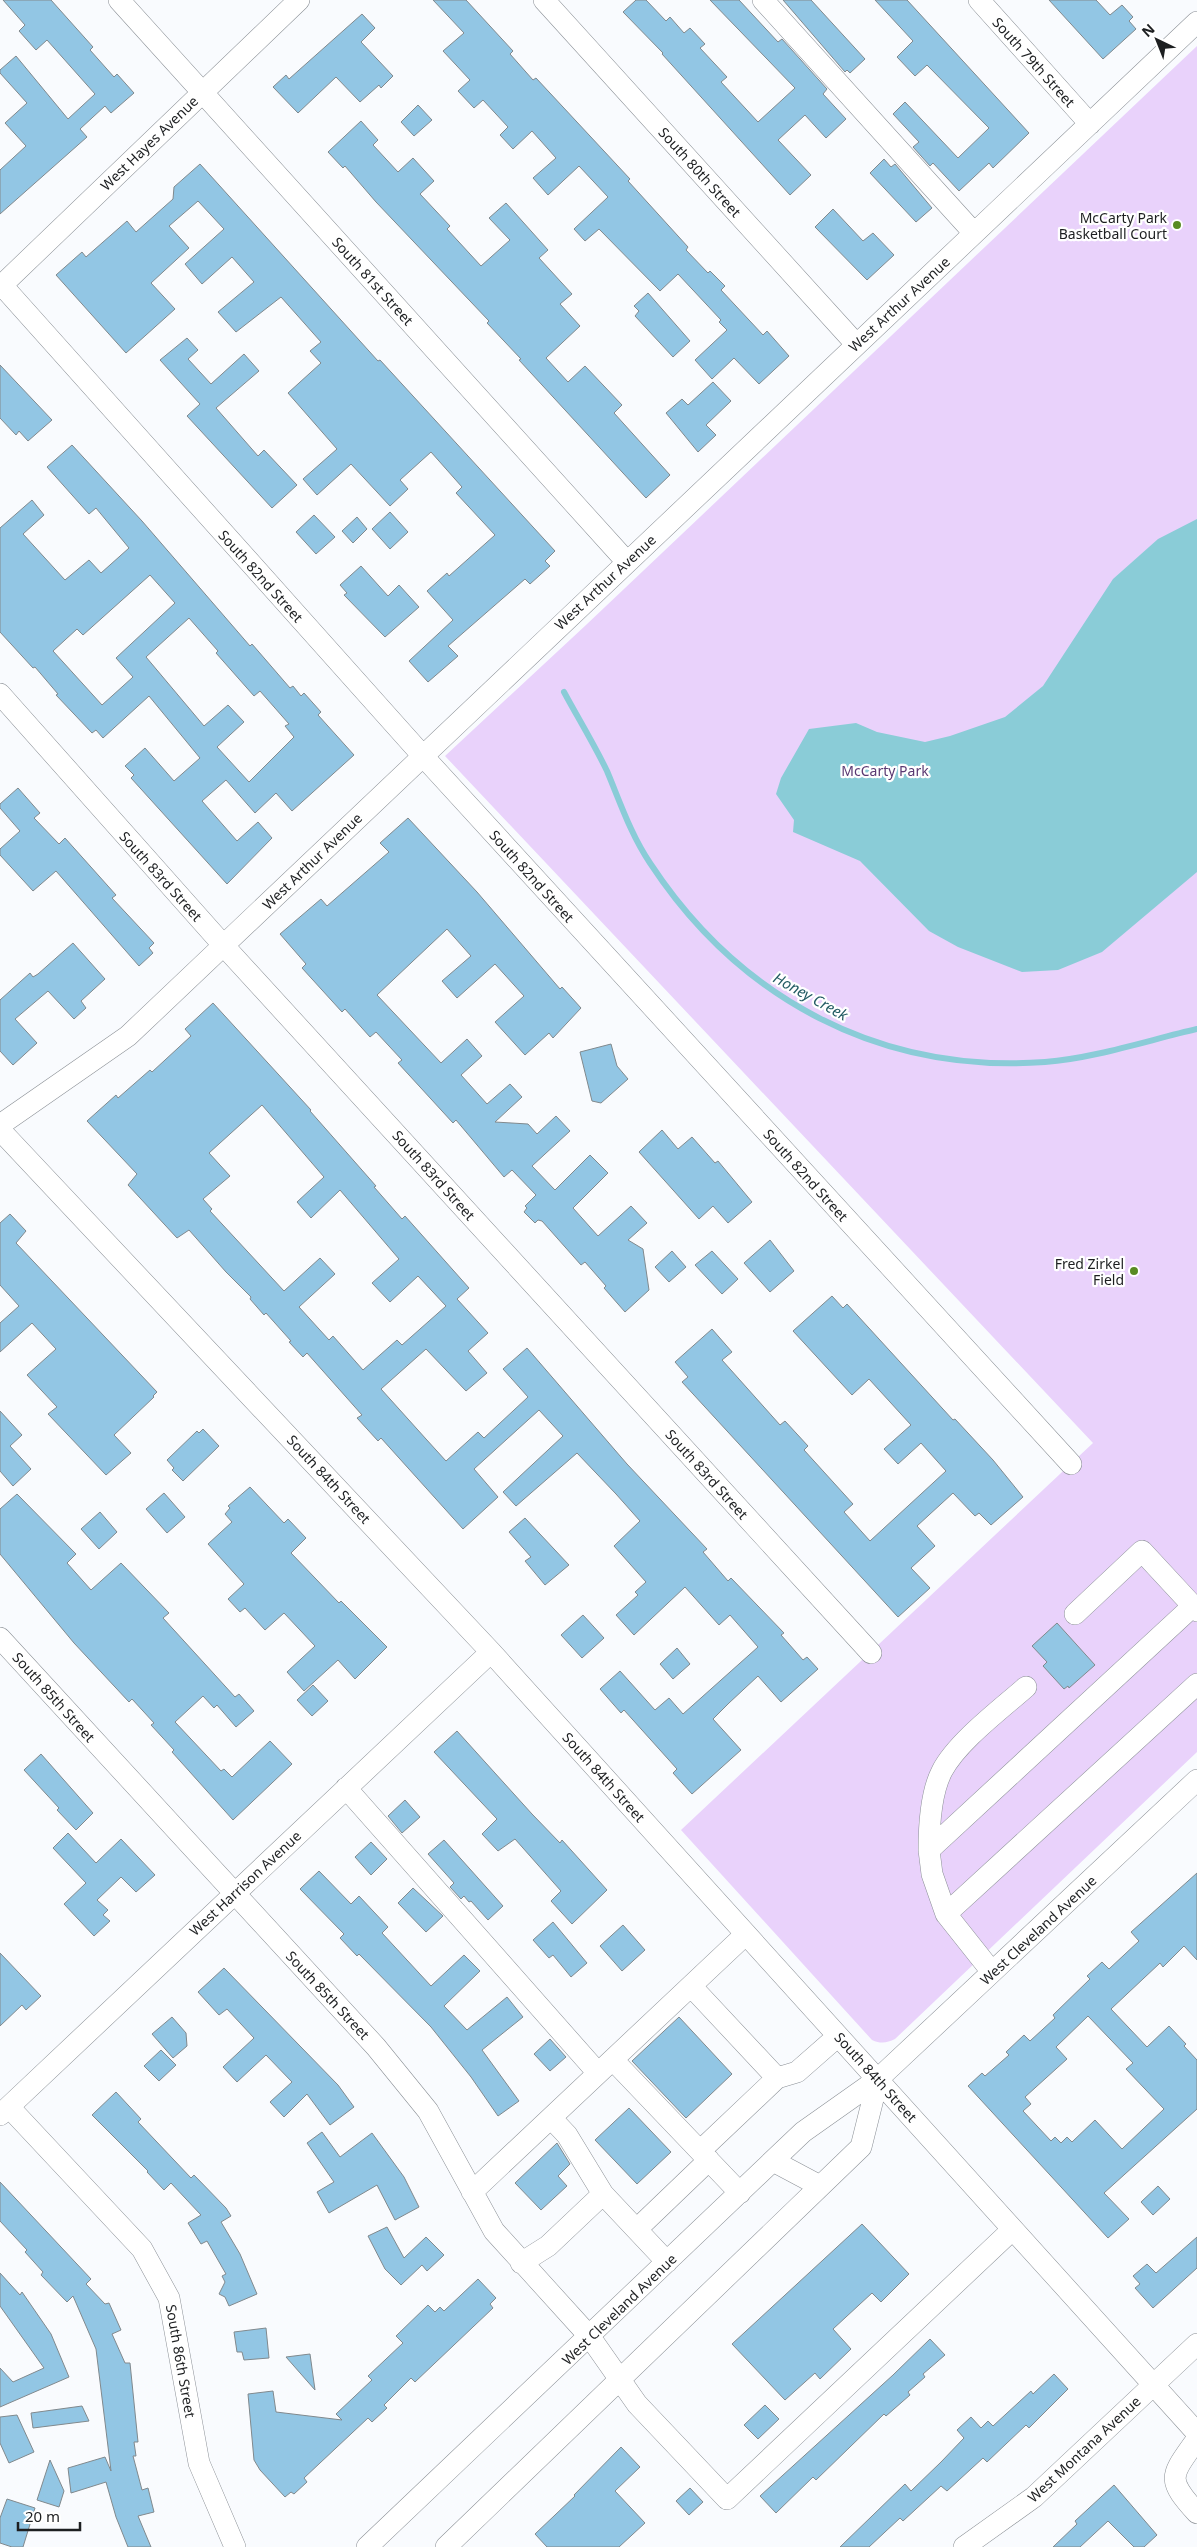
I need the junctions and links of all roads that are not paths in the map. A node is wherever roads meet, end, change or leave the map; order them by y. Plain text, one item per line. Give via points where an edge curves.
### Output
1 (119, 0) edge
2 (299, 0) edge
3 (544, 0) edge
4 (763, 0) edge
5 (978, 0) edge
6 (1197, 22) edge
7 (203, 92) junction
8 (1090, 124) junction
9 (974, 233) junction
10 (1, 285) edge
11 (856, 344) junction
12 (627, 562) junction
13 (0, 694) edge
14 (422, 755) junction
15 (224, 946) junction
16 (0, 1125) edge
17 (0, 1130) edge
18 (1071, 1464) dead end
19 (1195, 1609) edge
20 (1075, 1614) dead end
21 (0, 1638) edge
22 (491, 1652) junction
23 (871, 1653) dead end
24 (1197, 1684) edge
25 (1026, 1687) dead end
26 (1197, 1780) edge
27 (346, 1788) junction
28 (929, 1850) junction
29 (233, 1893) junction
30 (946, 1914) junction
31 (746, 1934) junction
32 (992, 1972) junction
33 (691, 1986) junction
34 (838, 2036) junction
35 (605, 2067) junction
36 (777, 2078) junction
37 (878, 2079) junction
38 (4, 2111) edge
39 (551, 2118) junction
40 (704, 2155) junction
41 (773, 2161) junction
42 (820, 2186) junction
43 (472, 2192) junction
44 (740, 2193) junction
45 (603, 2194) junction
46 (637, 2229) junction
47 (1012, 2230) junction
48 (667, 2262) junction
49 (521, 2263) junction
50 (590, 2337) junction
51 (1197, 2344) edge
52 (619, 2380) junction
53 (1154, 2384) junction
54 (1197, 2433) edge
55 (1197, 2439) edge
56 (1197, 2513) edge
57 (235, 2547) edge
58 (366, 2547) edge
59 (446, 2547) edge
60 (964, 2547) edge

1 - 7 street, South 81st Street
2 - 7 street, West Hayes Avenue
3 - 11 street, South 80th Street
4 - 9 street
5 - 8 street, South 79th Street
6 - 8 street, West Arthur Avenue
7 - 10 street, West Hayes Avenue
7 - 12 street, South 81st Street
8 - 9 street, West Arthur Avenue
9 - 11 street, West Arthur Avenue
10 - 14 street, South 82nd Street
11 - 12 street, West Arthur Avenue
12 - 14 street, West Arthur Avenue
13 - 15 street, South 83rd Street
14 - 15 street, West Arthur Avenue
14 - 18 street, South 82nd Street
15 - 16 street, West Arthur Avenue via 128,1036
15 - 23 street, South 83rd Street
17 - 22 street, South 84th Street
19 - 20 street via 1142,1551
19 - 28 street
21 - 29 street, South 85th Street
22 - 27 street, West Harrison Avenue
22 - 31 street, South 84th Street
24 - 30 street
25 - 28 street via 965,1742 942,1771 929,1820
26 - 32 street, West Cleveland Avenue
27 - 29 street, West Harrison Avenue
27 - 35 street
28 - 30 street via 932,1874
29 - 38 street, West Harrison Avenue
29 - 43 street, South 85th Street via 376,2047 428,2111
30 - 32 street
31 - 33 street
31 - 34 street, South 84th Street
32 - 37 street, West Cleveland Avenue
33 - 35 street
33 - 36 street
34 - 36 street via 797,2072
34 - 37 street, South 84th Street
35 - 39 street
35 - 40 street
36 - 40 street
37 - 41 street, West Cleveland Avenue via 803,2132
37 - 42 street via 861,2147
37 - 47 street, South 84th Street
38 - 57 street, South 86th Street via 142,2249 169,2298 199,2464
39 - 43 street
39 - 45 street via 567,2135
40 - 44 street
40 - 46 street
41 - 42 street
41 - 44 street, West Cleveland Avenue
42 - 52 street
43 - 49 street, South 85th Street via 494,2231
44 - 48 street, West Cleveland Avenue
45 - 46 street
45 - 49 street via 548,2246
46 - 48 street
47 - 52 street, South 85th Street via 727,2499 637,2404
47 - 53 street, South 84th Street
48 - 50 street, West Cleveland Avenue
49 - 50 street, South 85th Street
50 - 52 street, South 85th Street
50 - 58 street, West Cleveland Avenue
51 - 53 street, West Montana Avenue
52 - 59 street
53 - 54 street, South 84th Street
53 - 60 street, West Montana Avenue via 1034,2497
55 - 56 street via 1177,2470 1175,2480 1180,2495

